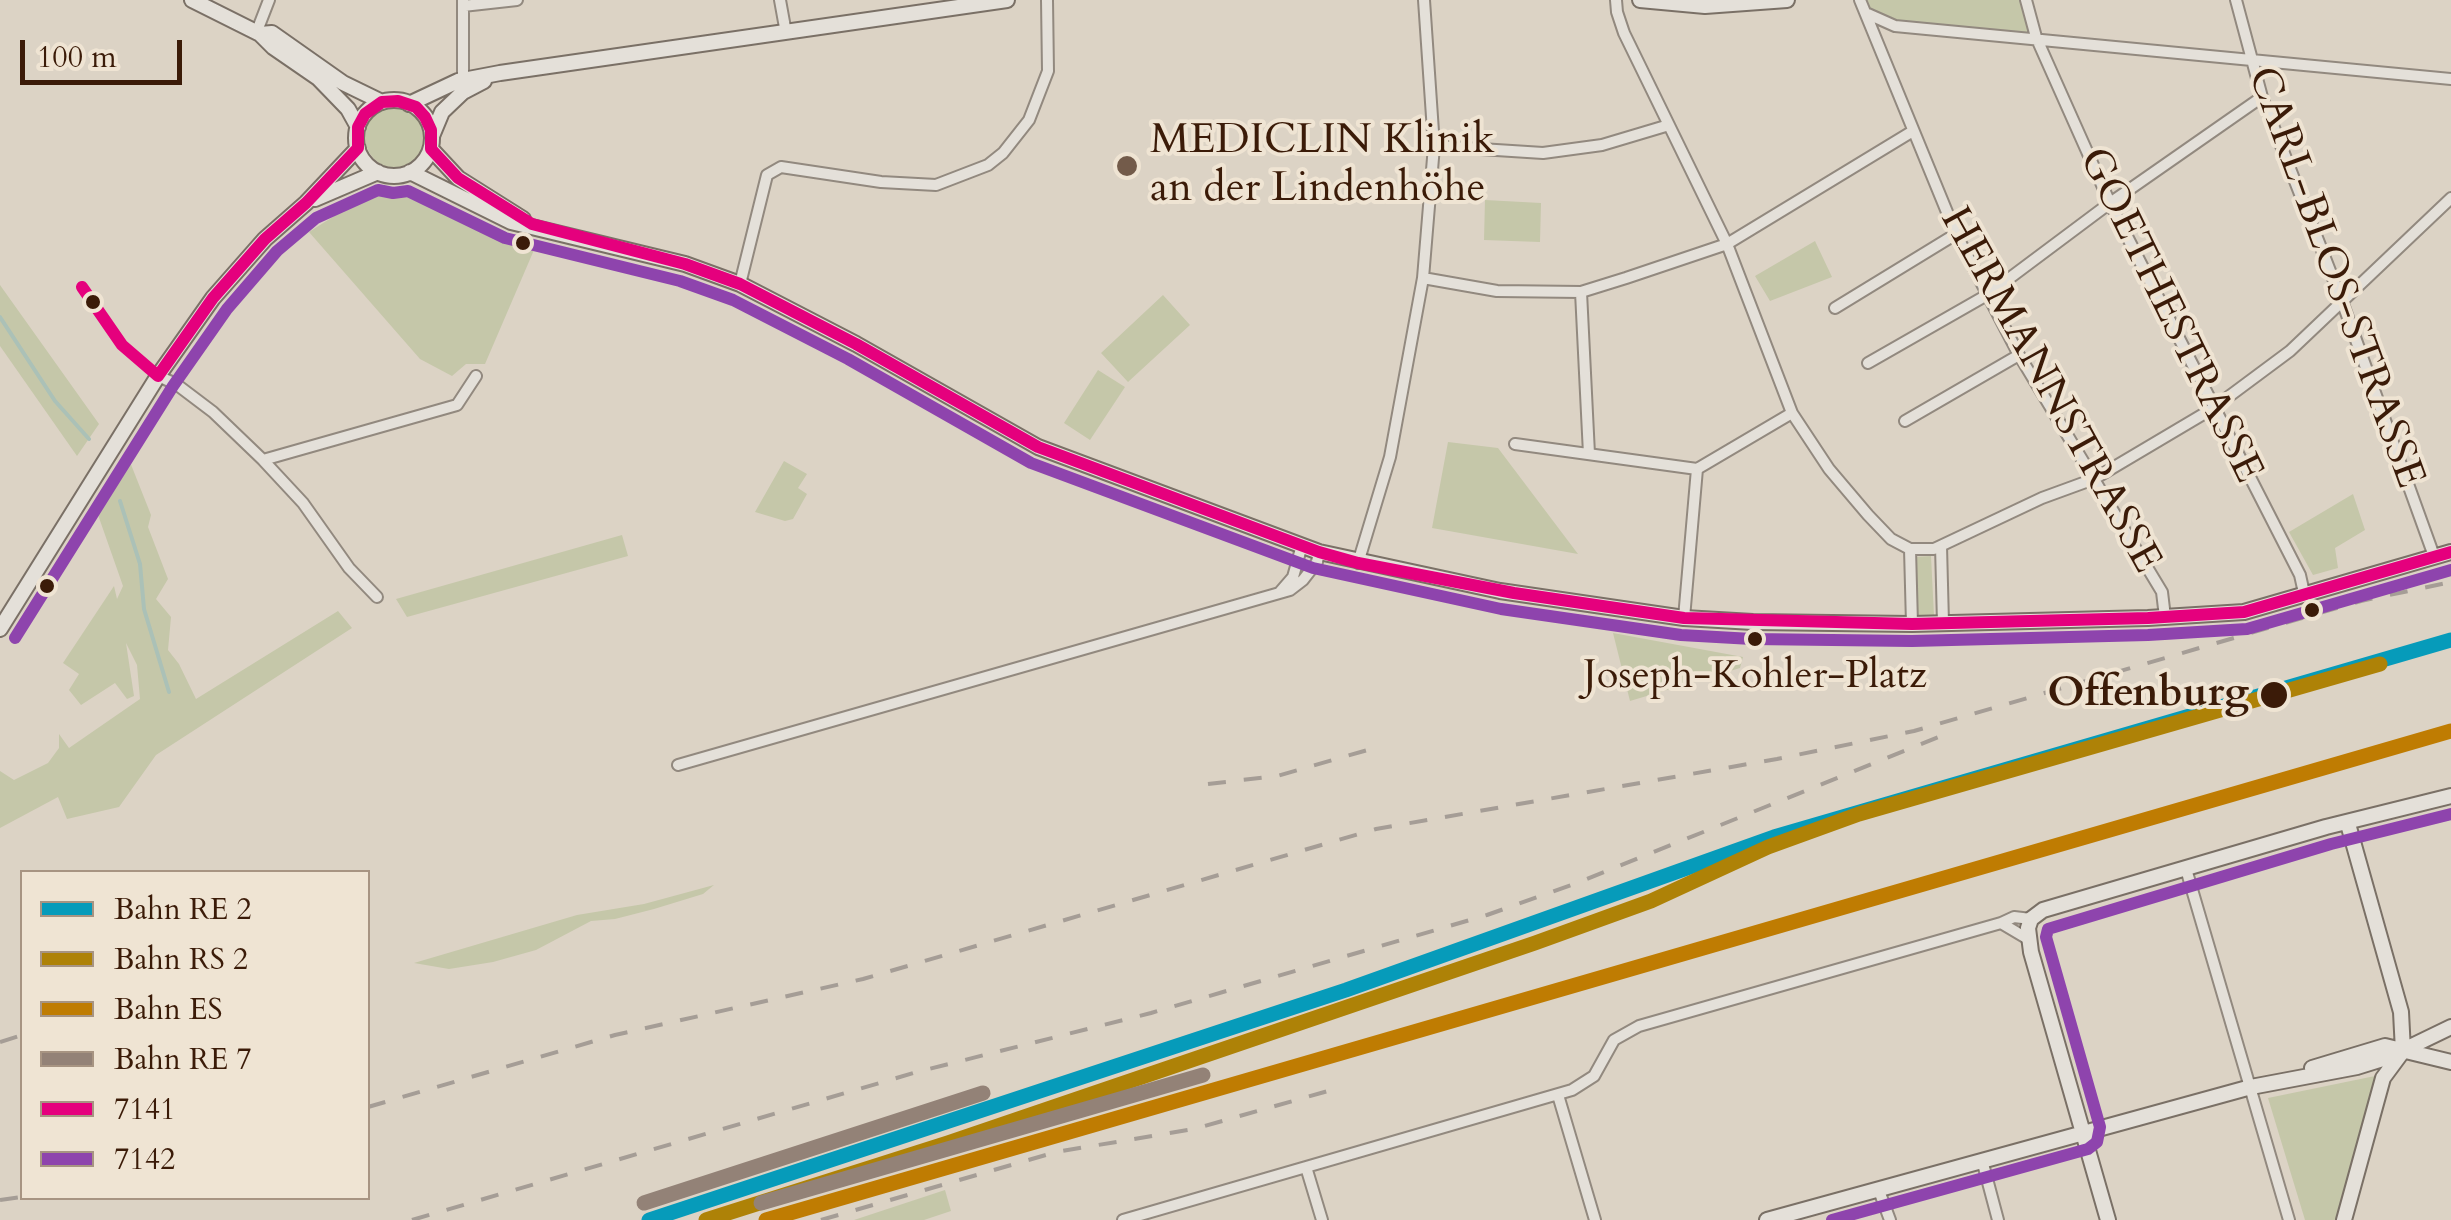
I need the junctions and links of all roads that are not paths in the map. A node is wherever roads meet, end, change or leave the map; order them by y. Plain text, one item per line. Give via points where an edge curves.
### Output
1 (192, 0) edge
2 (269, 0) edge
3 (517, 0) edge
4 (780, 0) edge
5 (1007, 0) edge
6 (1048, 0) edge
7 (1424, 0) edge
8 (1616, 0) edge
9 (1640, 0) edge
10 (1787, 0) edge
11 (1860, 0) edge
12 (2026, 0) edge
13 (2236, 0) edge
14 (464, 3) edge
15 (1868, 14) junction
16 (259, 32) junction
17 (786, 33) junction
18 (2036, 37) junction
19 (2254, 61) junction
20 (500, 72) junction
21 (2451, 79) edge
22 (463, 80) junction
23 (2262, 97) junction
24 (382, 102) junction
25 (410, 104) junction
26 (1668, 124) junction
27 (358, 127) junction
28 (1913, 131) junction
29 (431, 143) junction
30 (1434, 146) junction
31 (358, 148) junction
32 (378, 172) junction
33 (410, 172) junction
34 (2451, 198) edge
35 (2110, 202) junction
36 (306, 204) junction
37 (532, 224) junction
38 (1956, 234) junction
39 (1727, 244) junction
40 (1423, 278) junction
41 (740, 284) junction
42 (1580, 292) junction
43 (1986, 295) junction
44 (2343, 304) junction
45 (1835, 308) dead end
46 (2019, 355) junction
47 (1868, 363) dead end
48 (158, 376) junction
49 (476, 376) dead end
50 (2212, 409) junction
51 (1792, 413) junction
52 (1905, 421) dead end
53 (1515, 444) dead end
54 (1589, 454) junction
55 (263, 460) junction
56 (1697, 470) junction
57 (2094, 478) junction
58 (1302, 545) junction
59 (1941, 546) junction
60 (1910, 549) junction
61 (1319, 552) junction
62 (2451, 552) edge
63 (2434, 556) junction
64 (1358, 563) junction
65 (1279, 592) junction
66 (2304, 594) junction
67 (376, 596) dead end
68 (2166, 617) junction
69 (1684, 618) junction
70 (1942, 623) junction
71 (1912, 624) junction
72 (0, 629) edge
73 (678, 765) dead end
74 (2451, 796) edge
75 (2348, 824) junction
76 (2186, 869) junction
77 (2031, 919) junction
78 (2001, 923) junction
79 (2028, 939) junction
80 (2402, 1012) junction
81 (2451, 1028) edge
82 (2426, 1037) junction
83 (2403, 1050) junction
84 (2371, 1056) junction
85 (2451, 1062) edge
86 (2383, 1078) junction
87 (2256, 1086) junction
88 (1558, 1095) junction
89 (2083, 1132) junction
90 (1982, 1160) junction
91 (1306, 1167) junction
92 (1878, 1188) junction
93 (1124, 1220) edge
94 (1322, 1220) edge
95 (1595, 1220) edge
96 (1768, 1220) edge
97 (1890, 1220) edge
98 (1998, 1220) edge
99 (2108, 1220) edge
100 (2289, 1220) edge
101 (2344, 1220) edge

1 - 16 street
2 - 16 street
3 - 14 street
4 - 17 street
5 - 17 street
6 - 41 street via 1048,71 1029,120 1003,153 936,185 781,167 767,175
7 - 30 street
8 - 26 street via 1624,33
9 - 10 street via 1704,6
11 - 15 street, HERMANNSTRASSE
12 - 18 street, GOETHESTRASSE
13 - 19 street, CARL-BLOS-STRASSE
14 - 22 street
15 - 18 street via 1895,26
15 - 28 street, HERMANNSTRASSE
16 - 24 street via 272,33
16 - 27 street via 318,78
17 - 20 street
18 - 19 street
18 - 35 street, GOETHESTRASSE
19 - 21 street
19 - 23 street, CARL-BLOS-STRASSE
20 - 22 street
20 - 29 street via 442,112
22 - 25 street
23 - 35 street
23 - 44 street, CARL-BLOS-STRASSE
24 - 25 street
24 - 27 street
25 - 29 street via 426,117
26 - 30 street via 1602,146 1542,153
26 - 39 street
27 - 31 street
28 - 38 street, HERMANNSTRASSE
28 - 39 street
29 - 33 street via 423,163
29 - 37 street via 458,178
30 - 40 street
31 - 32 street
31 - 36 street
32 - 33 street
32 - 36 street
33 - 37 street via 511,222
34 - 44 street
35 - 43 street
35 - 50 street, GOETHESTRASSE
36 - 48 street via 213,298
37 - 41 street
38 - 43 street, HERMANNSTRASSE
38 - 45 street
39 - 42 street
39 - 51 street
40 - 42 street via 1497,291
40 - 64 street via 1390,457
41 - 58 street via 1038,446
42 - 54 street
43 - 46 street, HERMANNSTRASSE
43 - 47 street
44 - 50 street
44 - 63 street, CARL-BLOS-STRASSE
46 - 52 street
46 - 57 street, HERMANNSTRASSE
48 - 55 street via 213,412
48 - 72 street
49 - 55 street via 457,405
50 - 57 street
50 - 66 street, GOETHESTRASSE
51 - 56 street
51 - 60 street via 1848,492 1891,539
53 - 54 street
54 - 56 street
55 - 67 street
56 - 69 street
57 - 59 street
57 - 68 street, HERMANNSTRASSE via 2162,592
58 - 61 street
58 - 65 street via 1293,577
59 - 60 street
59 - 70 street
60 - 71 street
61 - 64 street
61 - 65 street via 1303,580
62 - 63 street
63 - 66 street
64 - 69 street
65 - 73 street
66 - 68 street via 2244,612
68 - 70 street
69 - 71 street
70 - 71 street
74 - 75 street
75 - 76 street
75 - 80 street
76 - 77 street
76 - 87 street
77 - 78 street
77 - 79 street
78 - 79 street
78 - 88 street via 1639,1026 1614,1040 1594,1076
79 - 89 street
80 - 82 street
80 - 83 street
81 - 82 street
82 - 83 street
83 - 84 street via 2385,1046
83 - 85 street
83 - 86 street
84 - 86 street
84 - 87 street
86 - 101 street
87 - 89 street
87 - 100 street
88 - 91 street
88 - 95 street
89 - 90 street
89 - 99 street
90 - 92 street
90 - 98 street
91 - 93 street
91 - 94 street
92 - 96 street
92 - 97 street

